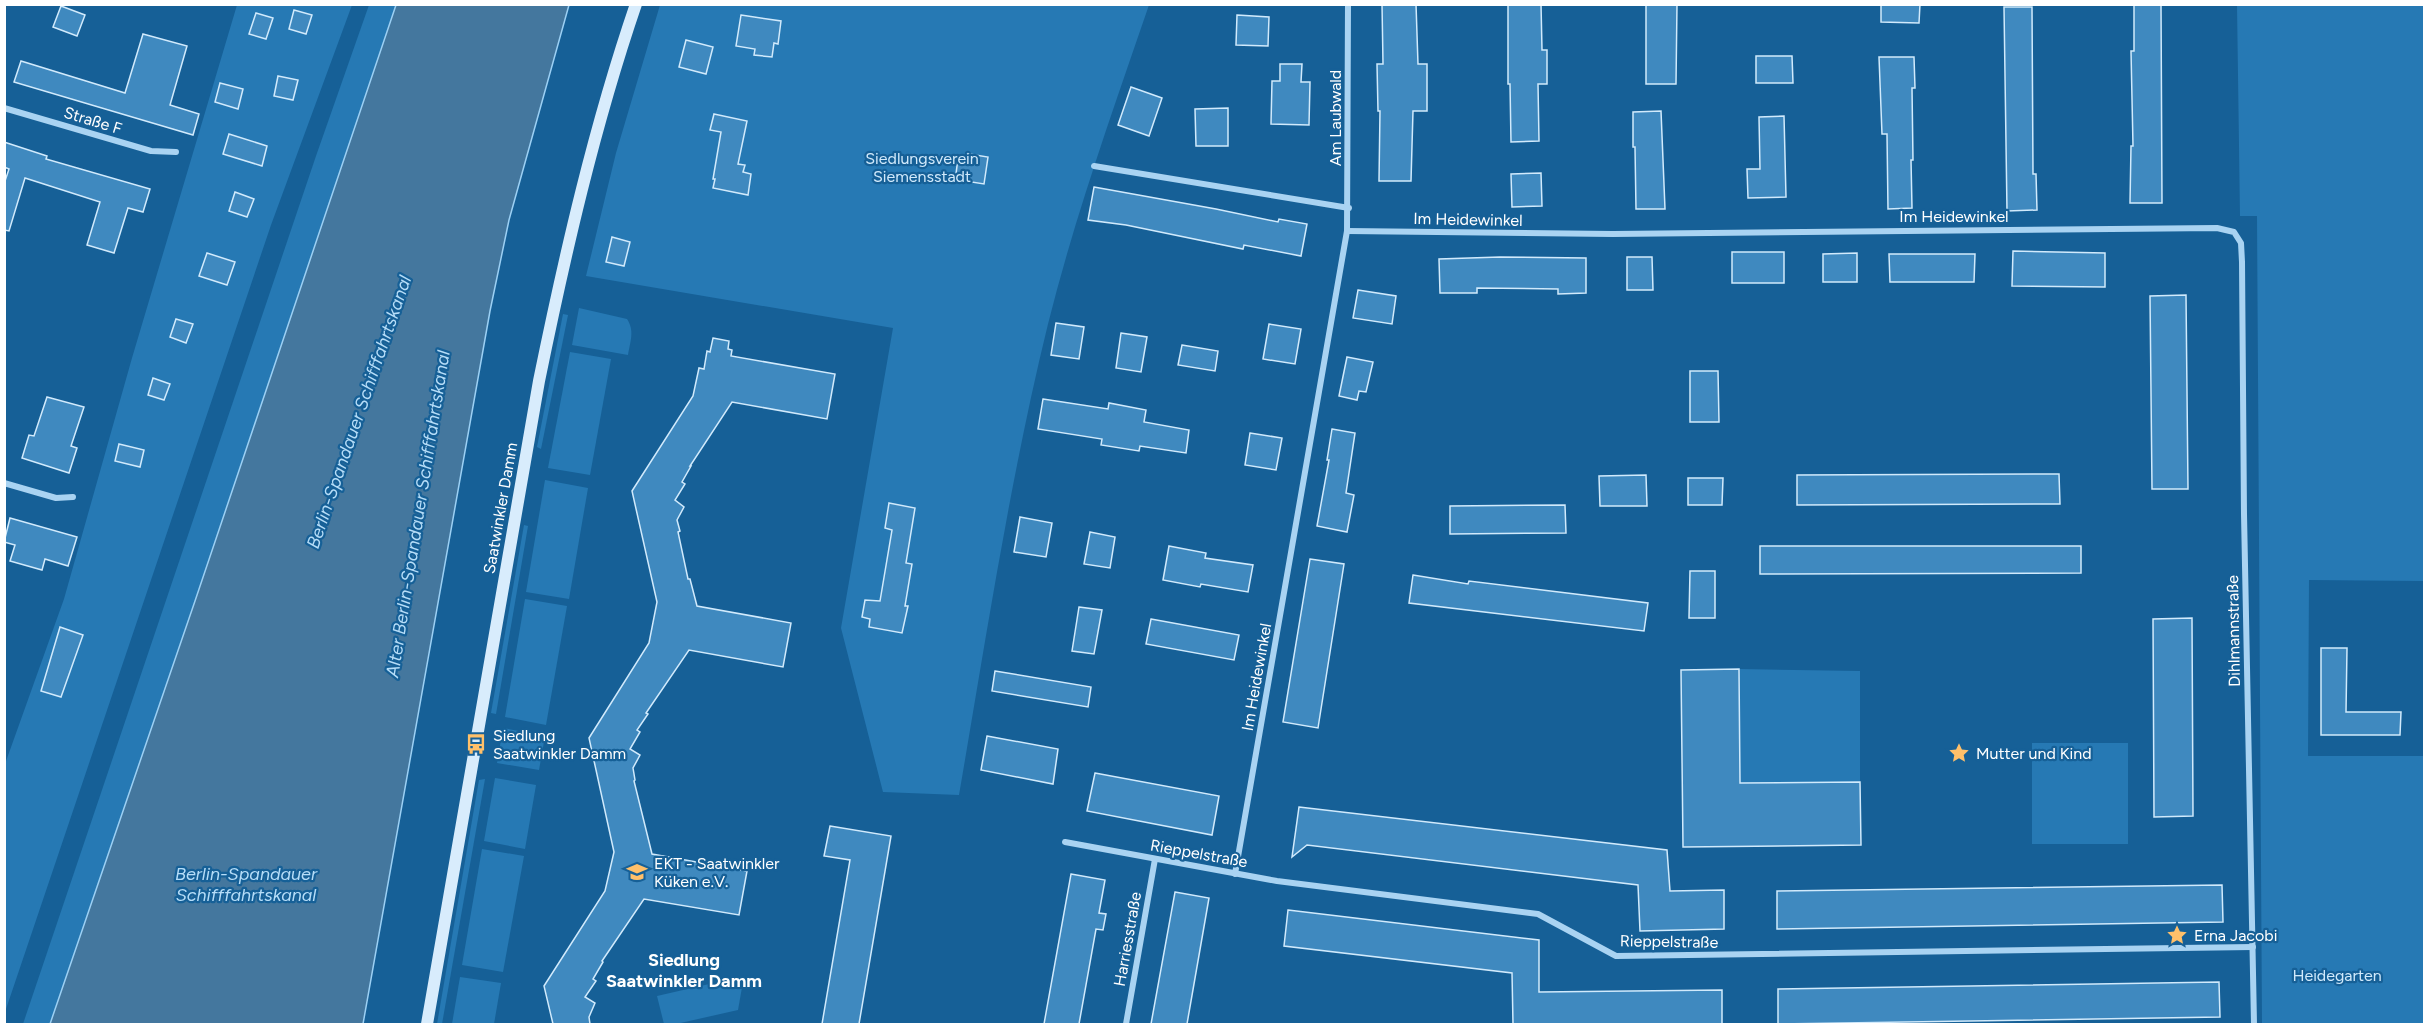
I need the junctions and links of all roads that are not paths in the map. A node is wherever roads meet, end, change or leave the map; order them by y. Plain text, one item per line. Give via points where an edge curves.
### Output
1 (636, 4) edge
2 (1348, 4) edge
3 (4, 108) edge
4 (176, 152) dead end
5 (1094, 166) dead end
6 (1348, 208) junction
7 (1347, 231) junction
8 (2239, 237) joint
9 (4, 483) edge
10 (73, 497) dead end
11 (1065, 842) dead end
12 (1155, 859) junction
13 (1235, 874) junction
14 (2253, 947) junction
15 (427, 1024) edge
16 (1126, 1024) edge
17 (2254, 1024) edge

1 - 15 main road, Saatwinkler Damm via 593,147 550,328
2 - 6 street, Am Laubwald
3 - 4 street, Straße F via 151,151
5 - 6 street
6 - 7 street, Am Laubwald
7 - 8 street, Im Heidewinkel via 1613,234 2217,228
7 - 13 street, Im Heidewinkel
8 - 14 street, Dihlmannstraße
9 - 10 street via 56,498
11 - 12 street, Rieppelstraße
12 - 13 street, Rieppelstraße
12 - 16 street, Harriesstraße
13 - 14 street, Rieppelstraße via 1538,915 1616,956
14 - 17 street, Dihlmannstraße

